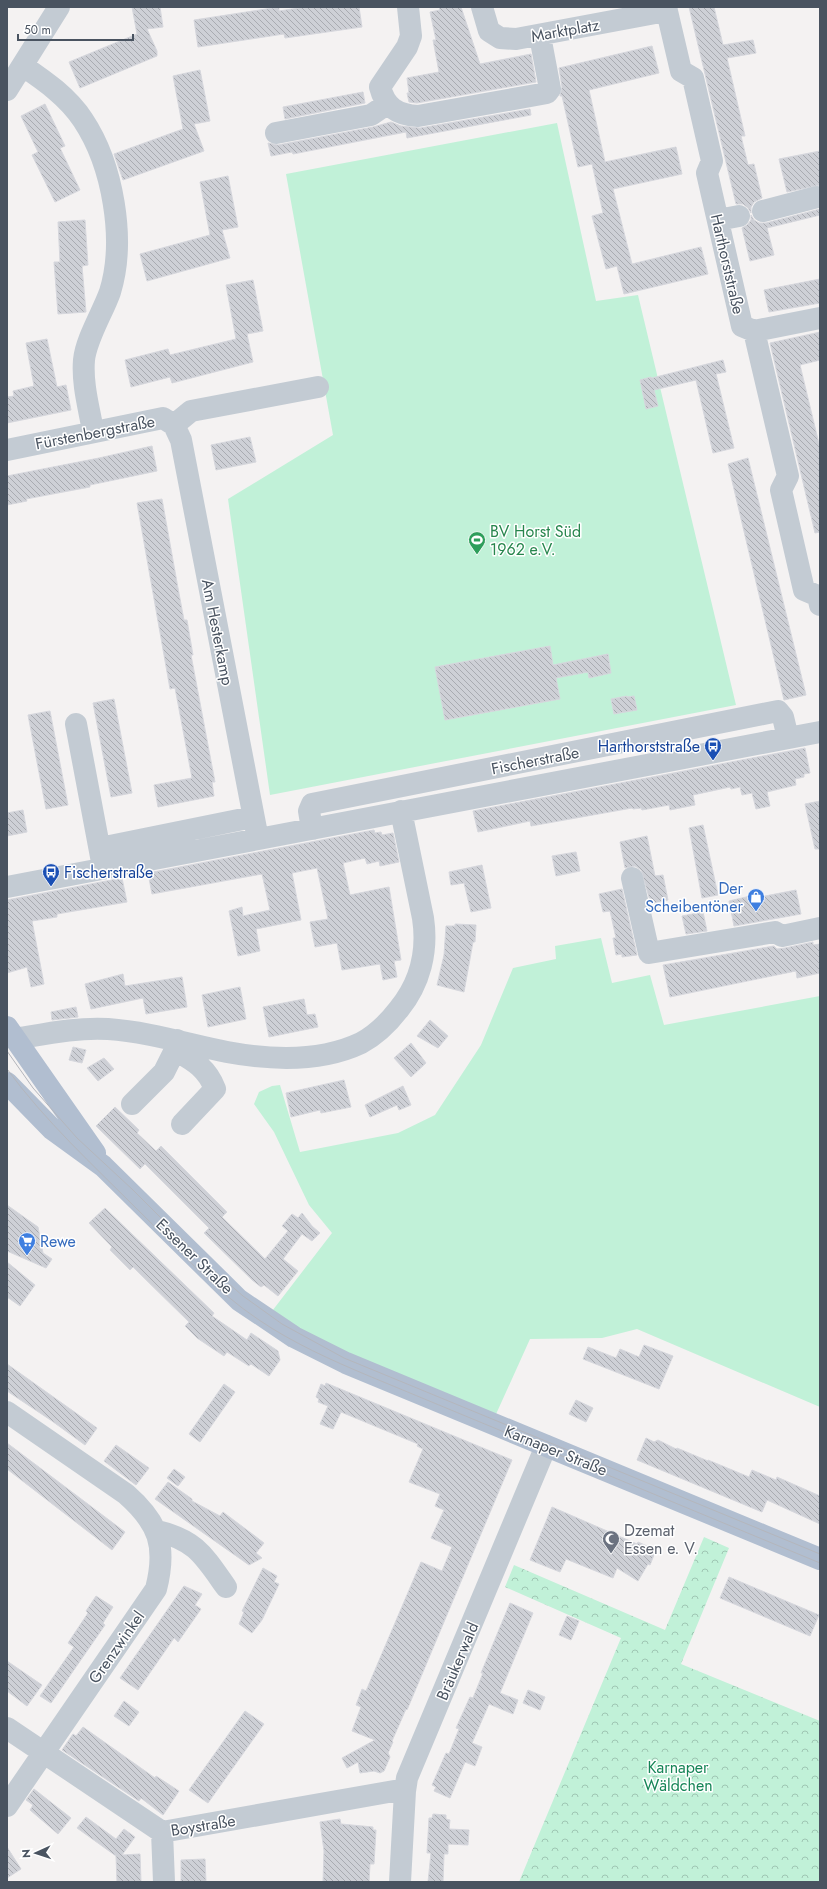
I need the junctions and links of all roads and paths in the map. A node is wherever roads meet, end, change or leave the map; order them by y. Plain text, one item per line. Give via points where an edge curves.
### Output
1 (59, 7) edge
2 (408, 7) edge
3 (482, 7) edge
4 (666, 9) edge
5 (540, 36) junction
6 (23, 66) junction
7 (7, 90) edge
8 (387, 104) junction
9 (276, 133) dead end
10 (817, 197) dead end
11 (763, 211) dead end
12 (739, 216) dead end
13 (718, 220) junction
14 (820, 318) edge
15 (754, 331) junction
16 (318, 388) dead end
17 (174, 425) junction
18 (93, 431) junction
19 (7, 450) edge
20 (820, 605) edge
21 (76, 724) dead end
22 (820, 732) edge
23 (788, 738) junction
24 (401, 812) junction
25 (253, 817) junction
26 (312, 829) junction
27 (258, 839) junction
28 (101, 858) junction
29 (632, 878) dead end
30 (7, 887) edge
31 (820, 928) edge
32 (11, 1033) edge
33 (176, 1045) junction
34 (7, 1083) edge
35 (132, 1104) dead end
36 (182, 1124) dead end
37 (104, 1166) junction
38 (294, 1337) joint
39 (7, 1412) edge
40 (546, 1446) junction
41 (157, 1531) junction
42 (820, 1559) edge
43 (226, 1587) dead end
44 (7, 1728) edge
45 (43, 1753) junction
46 (405, 1790) junction
47 (7, 1806) edge
48 (162, 1832) junction
49 (164, 1882) edge
50 (400, 1882) edge

1 - 6 street
2 - 8 street via 411,36 408,47 380,86
3 - 5 street, Marktplatz via 489,31 500,38
4 - 5 street, Marktplatz
4 - 13 street, Harthorststraße via 681,71 693,78 712,161 707,173
5 - 8 street via 550,89 547,93 418,116 396,112
6 - 7 street
6 - 18 street via 55,88 83,119 102,156 114,204 117,258 110,291 84,357 83,376
8 - 9 street via 371,115
10 - 11 street
12 - 13 street
13 - 15 street, Harthorststraße via 742,326
14 - 15 street
15 - 20 street, Harthorststraße via 788,476 781,490 804,590 818,596
16 - 17 street, Fürstenbergstraße via 191,411
17 - 18 street, Fürstenbergstraße via 163,418
17 - 25 street, Am Hesterkamp via 181,440
18 - 19 street, Fürstenbergstraße
21 - 28 street
22 - 23 street, Fischerstraße
23 - 24 street, Fischerstraße
23 - 26 street, Fischerstraße via 783,717 778,711 312,804 309,811
24 - 26 street, Fischerstraße
24 - 33 street via 425,933 419,972 411,992 392,1019 362,1042 323,1055 248,1055
25 - 27 street, Am Hesterkamp
25 - 28 street
26 - 27 street, Fischerstraße
27 - 28 street, Fischerstraße
28 - 30 street, Fischerstraße
29 - 31 street via 649,953 775,932 782,936
32 - 33 street via 107,1029 136,1032
32 - 37 main road, Essener Straße
33 - 35 street via 164,1072
33 - 36 street via 210,1077 215,1089
34 - 37 main road, Essener Straße via 52,1129
37 - 38 main road, Essener Straße via 239,1300
38 - 40 main road, Karnaper Straße via 346,1364
39 - 41 street, Grenzwinkel via 126,1494 142,1508
40 - 42 main road, Karnaper Straße
40 - 46 street, Bräukerwald via 407,1778
41 - 43 street via 174,1535 195,1547
41 - 45 street, Grenzwinkel via 161,1554 156,1589
44 - 45 street, Boystraße
45 - 47 street, Grenzwinkel
45 - 48 street, Boystraße
46 - 48 street, Boystraße
46 - 50 street, Bräukerwald
48 - 49 street

